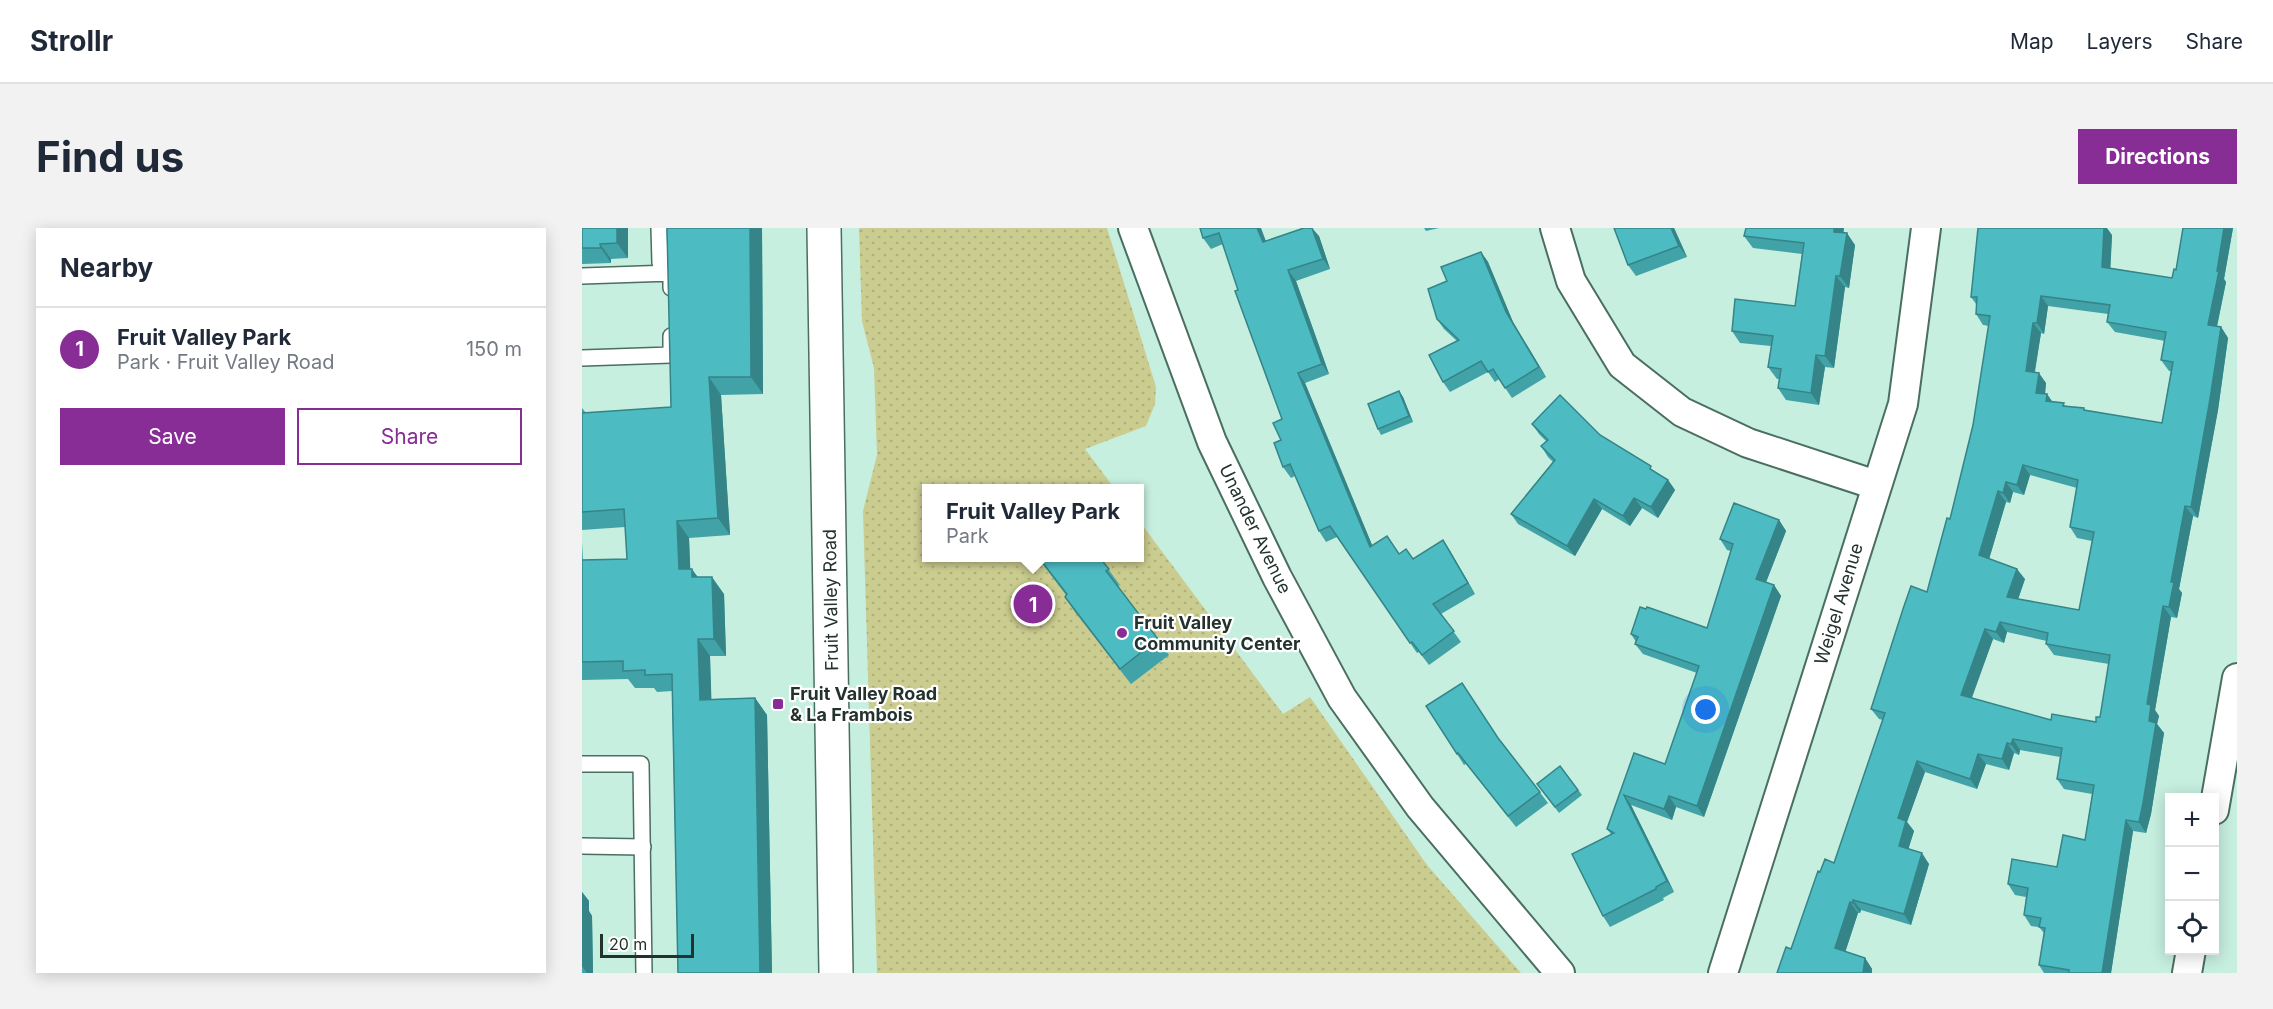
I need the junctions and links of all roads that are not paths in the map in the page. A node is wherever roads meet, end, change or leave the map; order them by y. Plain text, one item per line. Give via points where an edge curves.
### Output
1 (659, 228) edge
2 (824, 228) edge
3 (1133, 228) edge
4 (1555, 228) edge
5 (1926, 228) edge
6 (671, 273) junction
7 (582, 276) edge
8 (582, 358) edge
9 (1876, 485) junction
10 (2237, 678) edge
11 (582, 764) edge
12 (2217, 793) edge
13 (582, 846) edge
14 (643, 847) junction
15 (2190, 955) edge
16 (644, 973) edge
17 (836, 973) edge
18 (1560, 973) edge
19 (1723, 973) edge
20 (2187, 973) edge

1 - 6 lane via 660,263
2 - 17 main road, Fruit Valley Road
3 - 18 street, Unander Avenue via 1212,442 1277,577 1342,698 1420,807
4 - 9 street via 1570,281 1622,365 1682,412 1748,443
5 - 9 street, Weigel Avenue via 1903,404
6 - 7 lane
6 - 8 lane via 671,355
9 - 19 street, Weigel Avenue
10 - 12 street
11 - 14 lane via 641,764
13 - 14 lane
14 - 16 lane
15 - 20 street

